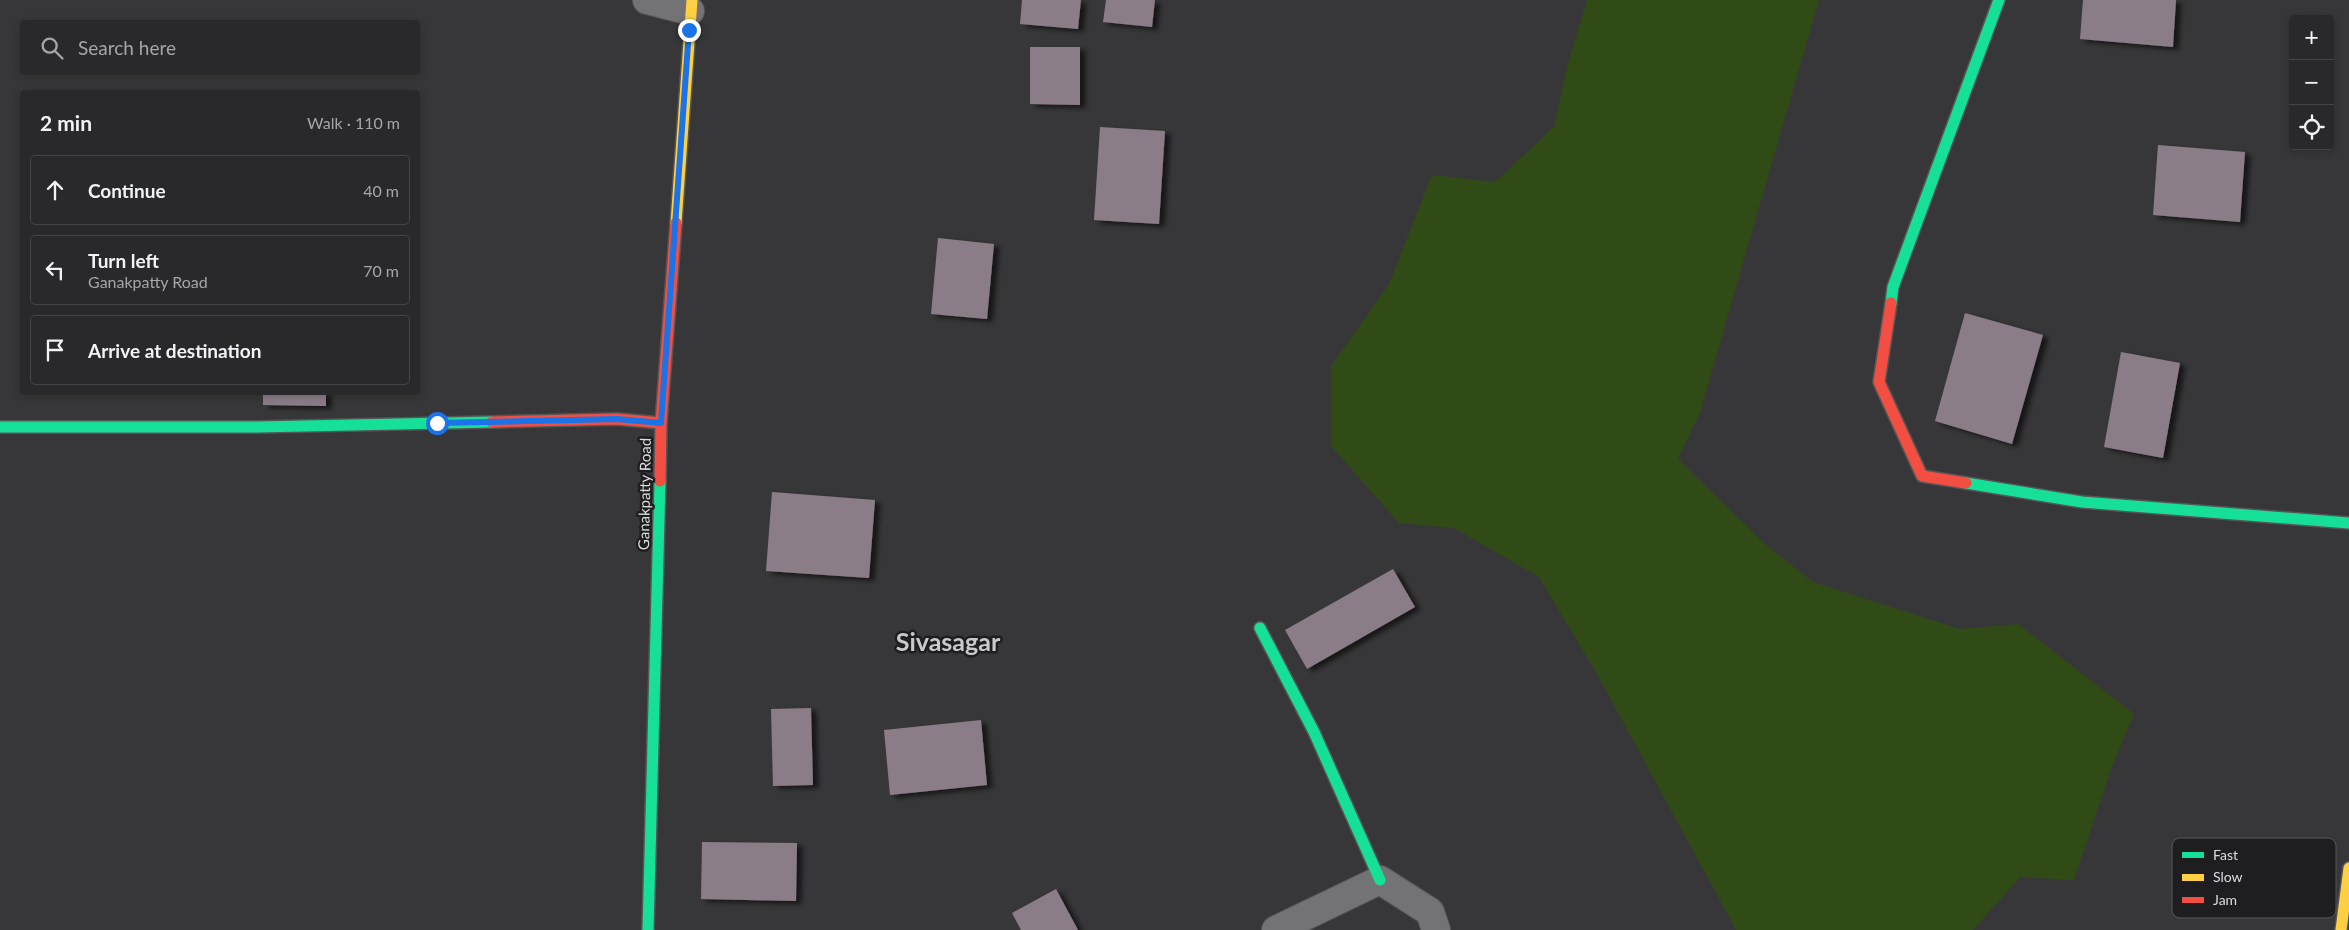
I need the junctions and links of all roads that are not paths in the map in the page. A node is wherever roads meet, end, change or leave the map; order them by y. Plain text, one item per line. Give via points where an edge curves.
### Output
1 (647, 0) edge
2 (1999, 0) edge
3 (691, 5) edge
4 (661, 423) junction
5 (0, 427) edge
6 (2349, 524) edge
7 (1260, 628) dead end
8 (2349, 868) edge
9 (1380, 880) junction
10 (648, 930) edge
11 (1276, 930) edge
12 (1436, 930) edge
13 (2340, 930) edge

1 - 3 street
2 - 6 street via 1893,286 1879,382 1922,476 2082,502
3 - 4 street, Ganakpatty Road
4 - 5 street via 617,419 257,427
4 - 10 street, Ganakpatty Road
7 - 9 street via 1314,732
8 - 13 street
9 - 11 street
9 - 12 street via 1430,912

